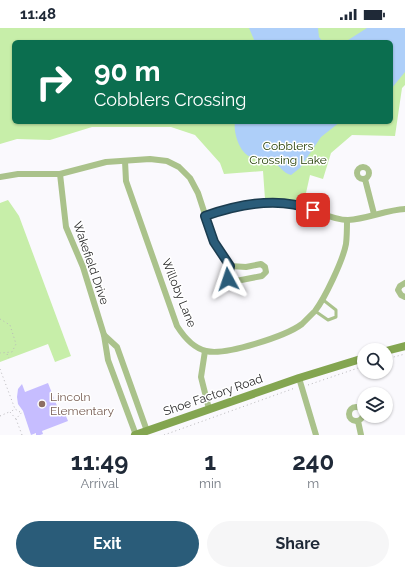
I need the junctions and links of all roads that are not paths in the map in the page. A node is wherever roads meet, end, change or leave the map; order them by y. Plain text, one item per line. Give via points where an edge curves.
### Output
1 (125, 161) junction
2 (60, 174) junction
3 (0, 177) edge
4 (365, 179) dead end
5 (405, 209) edge
6 (374, 214) junction
7 (205, 216) junction
8 (347, 220) junction
9 (230, 266) junction
10 (405, 284) edge
11 (405, 297) edge
12 (322, 299) junction
13 (315, 310) junction
14 (104, 335) junction
15 (405, 346) edge
16 (393, 349) edge
17 (205, 351) junction
18 (357, 360) edge
19 (299, 378) junction
20 (209, 409) junction
21 (358, 423) edge
22 (147, 431) junction
23 (136, 435) edge
24 (316, 435) edge
25 (361, 435) edge

1 - 2 street via 95,164
1 - 7 street via 162,160 179,167 195,186
1 - 17 street, Willoby Lane via 126,181 177,326 191,343
2 - 3 street via 18,174
2 - 14 street, Wakefield Drive via 66,228 84,267
4 - 6 street
5 - 6 street
6 - 8 street
7 - 8 street via 236,206 280,204 306,207 330,217
7 - 9 street via 214,242
8 - 12 street via 346,246
9 - 9 street via 246,267 261,264 266,272 262,276 231,282 227,277
10 - 11 street via 398,290
12 - 13 street
12 - 13 lane via 336,310 336,317 328,320
13 - 17 street via 302,324 280,335 232,351
14 - 22 street, Wakefield Drive via 117,347
14 - 23 street, Wakefield Drive via 108,360
15 - 16 street
17 - 20 street via 200,377
18 - 19 street, Shoe Factory Road
19 - 20 street, Shoe Factory Road
19 - 24 street
20 - 22 street, Shoe Factory Road
21 - 25 street
22 - 23 street, Shoe Factory Road

